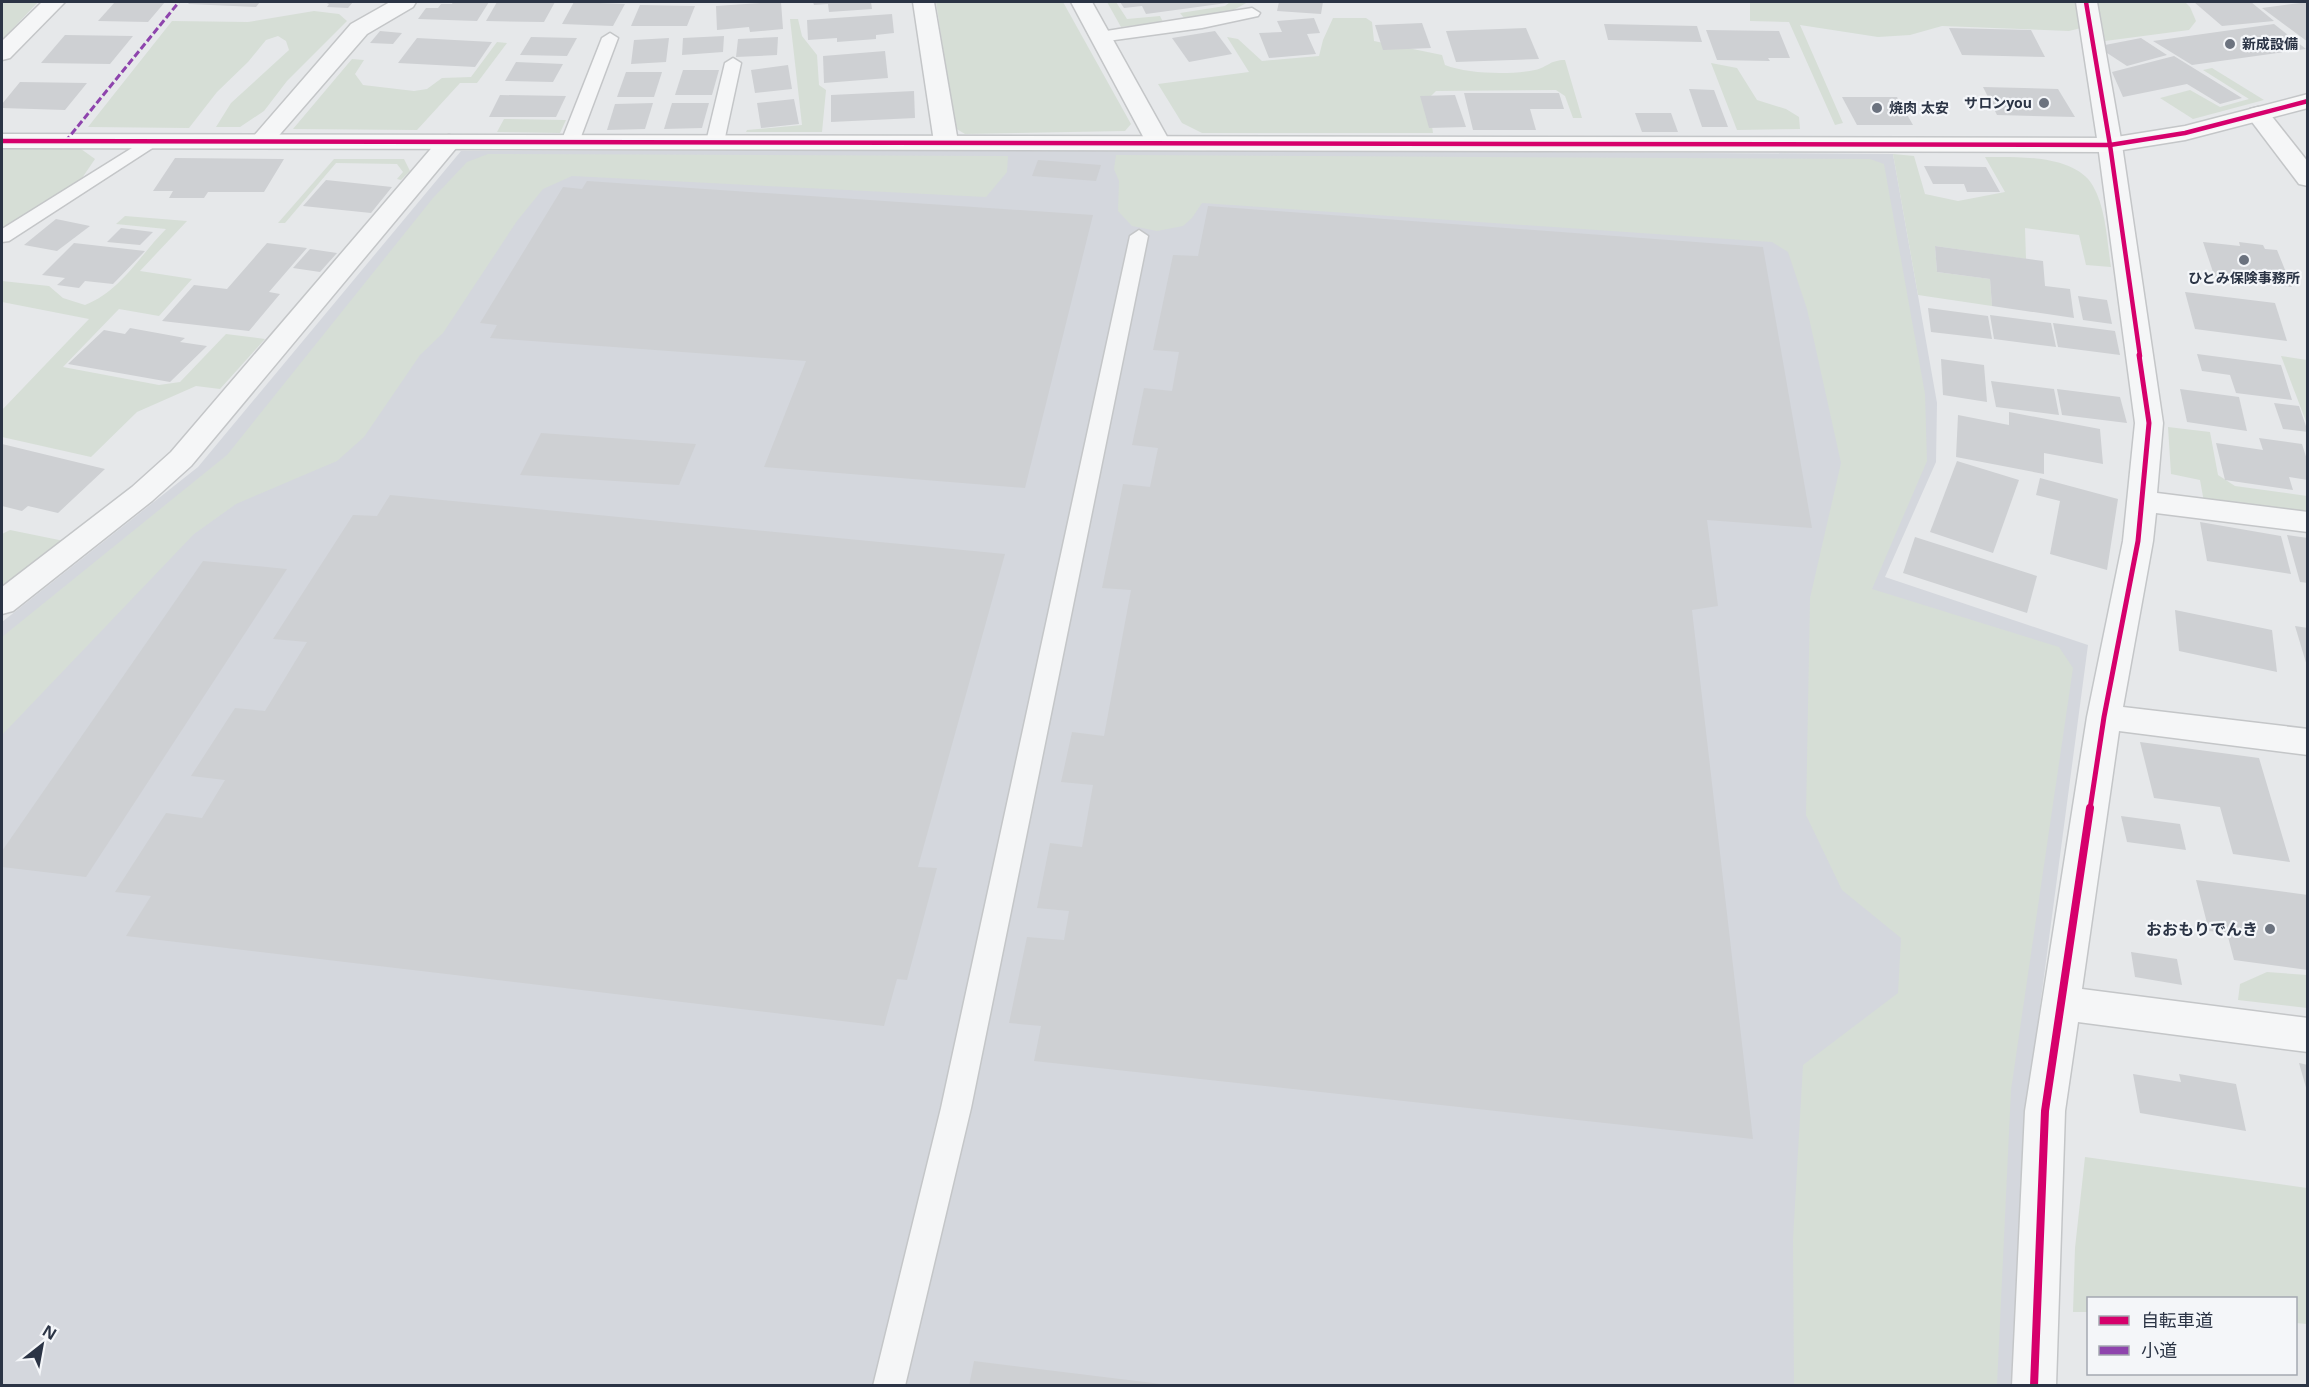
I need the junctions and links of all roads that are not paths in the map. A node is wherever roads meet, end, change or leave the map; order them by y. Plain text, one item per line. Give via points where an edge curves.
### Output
1 (54, 2) edge
2 (405, 2) edge
3 (923, 2) edge
4 (1081, 2) edge
5 (2086, 2) edge
6 (1252, 13) dead end
7 (1100, 37) junction
8 (610, 38) dead end
9 (2, 53) edge
10 (733, 63) dead end
11 (2307, 101) edge
12 (2258, 114) junction
13 (2, 141) edge
14 (449, 142) junction
15 (570, 142) junction
16 (715, 142) junction
17 (946, 142) junction
18 (1158, 142) junction
19 (148, 143) junction
20 (260, 143) junction
21 (2110, 145) junction
22 (2307, 179) edge
23 (1139, 236) dead end
24 (2, 237) edge
25 (2143, 501) junction
26 (2307, 522) edge
27 (2, 603) edge
28 (2104, 717) junction
29 (2307, 742) edge
30 (2061, 1004) junction
31 (2307, 1035) edge
32 (889, 1386) edge
33 (2034, 1386) edge

1 - 9 street
2 - 20 street via 359,29
3 - 17 street
4 - 7 street
5 - 21 street
6 - 7 lane
7 - 18 street
8 - 15 lane
10 - 16 lane
11 - 12 street
12 - 21 street via 2174,137
12 - 22 street
13 - 19 street
14 - 15 street
14 - 20 street
14 - 27 street via 181,459
15 - 16 street
16 - 17 street
17 - 18 street
18 - 21 street
19 - 20 street
19 - 24 lane
21 - 25 street via 2149,423
23 - 32 lane via 956,1108
25 - 26 street
25 - 28 street
28 - 29 street
28 - 30 street
30 - 31 street
30 - 33 street via 2045,1111

